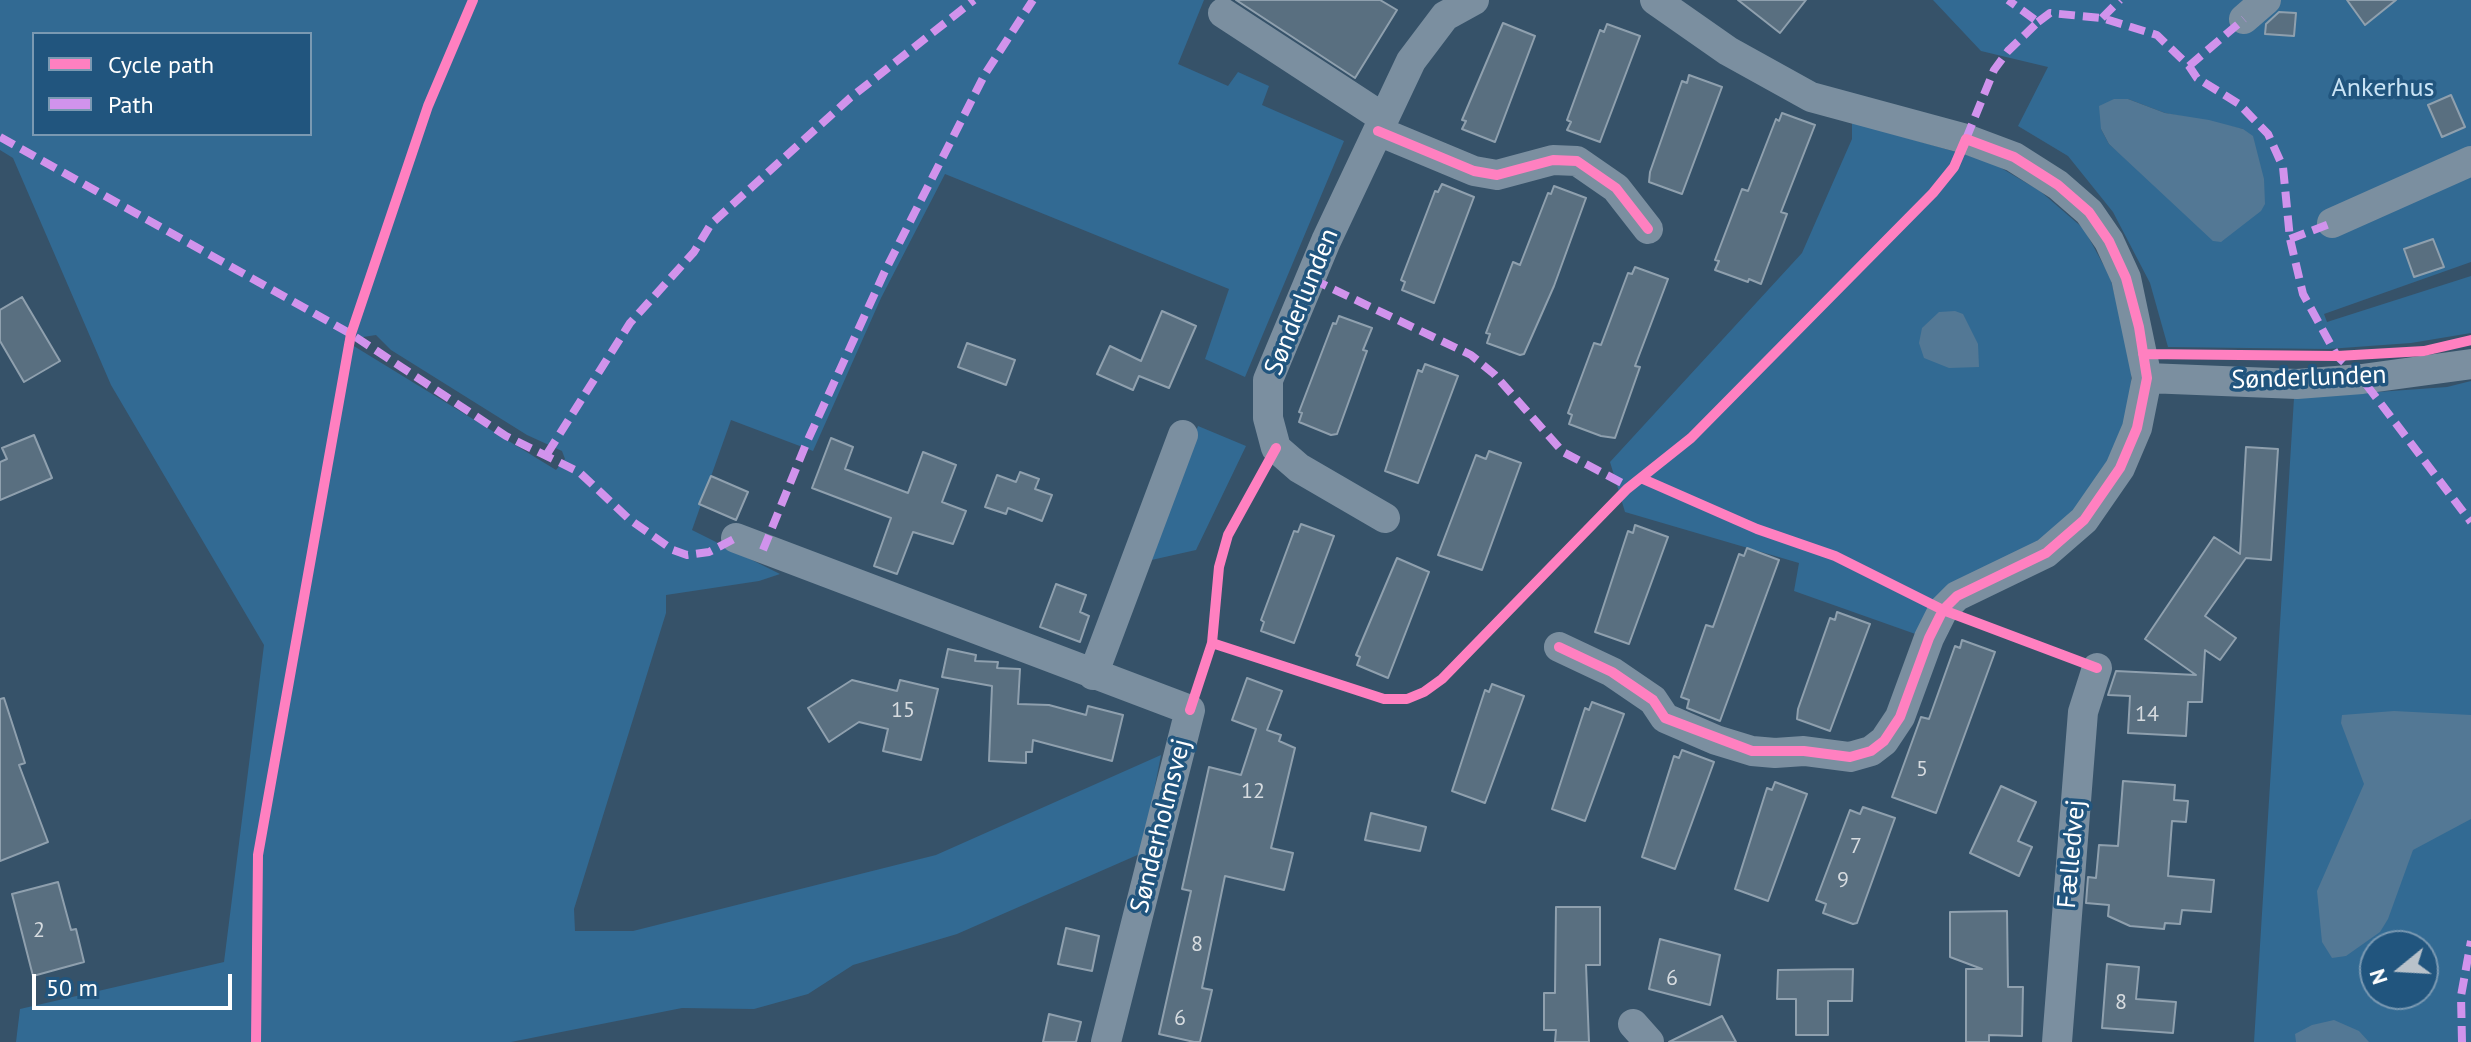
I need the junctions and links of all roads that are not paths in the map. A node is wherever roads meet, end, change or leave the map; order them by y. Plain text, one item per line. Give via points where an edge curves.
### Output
1 (1474, 0) edge
2 (1655, 0) edge
3 (1223, 13) dead end
4 (1380, 124) junction
5 (2471, 161) edge
6 (2332, 223) dead end
7 (1648, 229) dead end
8 (2471, 364) edge
9 (2147, 378) junction
10 (1183, 435) dead end
11 (1385, 518) dead end
12 (736, 538) dead end
13 (1559, 647) dead end
14 (2097, 668) dead end
15 (1093, 675) junction
16 (1106, 1042) edge
17 (2057, 1042) edge

1 - 4 street, Sønderlunden via 1445,16 1420,44
2 - 9 street via 1728,51 1811,97 1966,139 2014,157 2058,185 2089,212 2109,241 2126,278
3 - 4 street
4 - 7 street via 1474,171 1497,175 1553,160 1577,161 1616,188
4 - 11 street, Sønderlunden via 1268,380 1268,418 1276,448 1299,468
5 - 6 street
8 - 9 street, Sønderlunden via 2297,384
9 - 13 street via 2137,428 2120,468 2084,520 2046,553 1957,596 1943,610 1900,717 1871,751 1850,757 1775,753 1716,740 1665,718 1653,700 1612,672
10 - 15 street
12 - 15 street, Sønderholmsvej
14 - 17 street, Fælledvej via 2083,712
15 - 16 street, Sønderholmsvej via 1190,710

